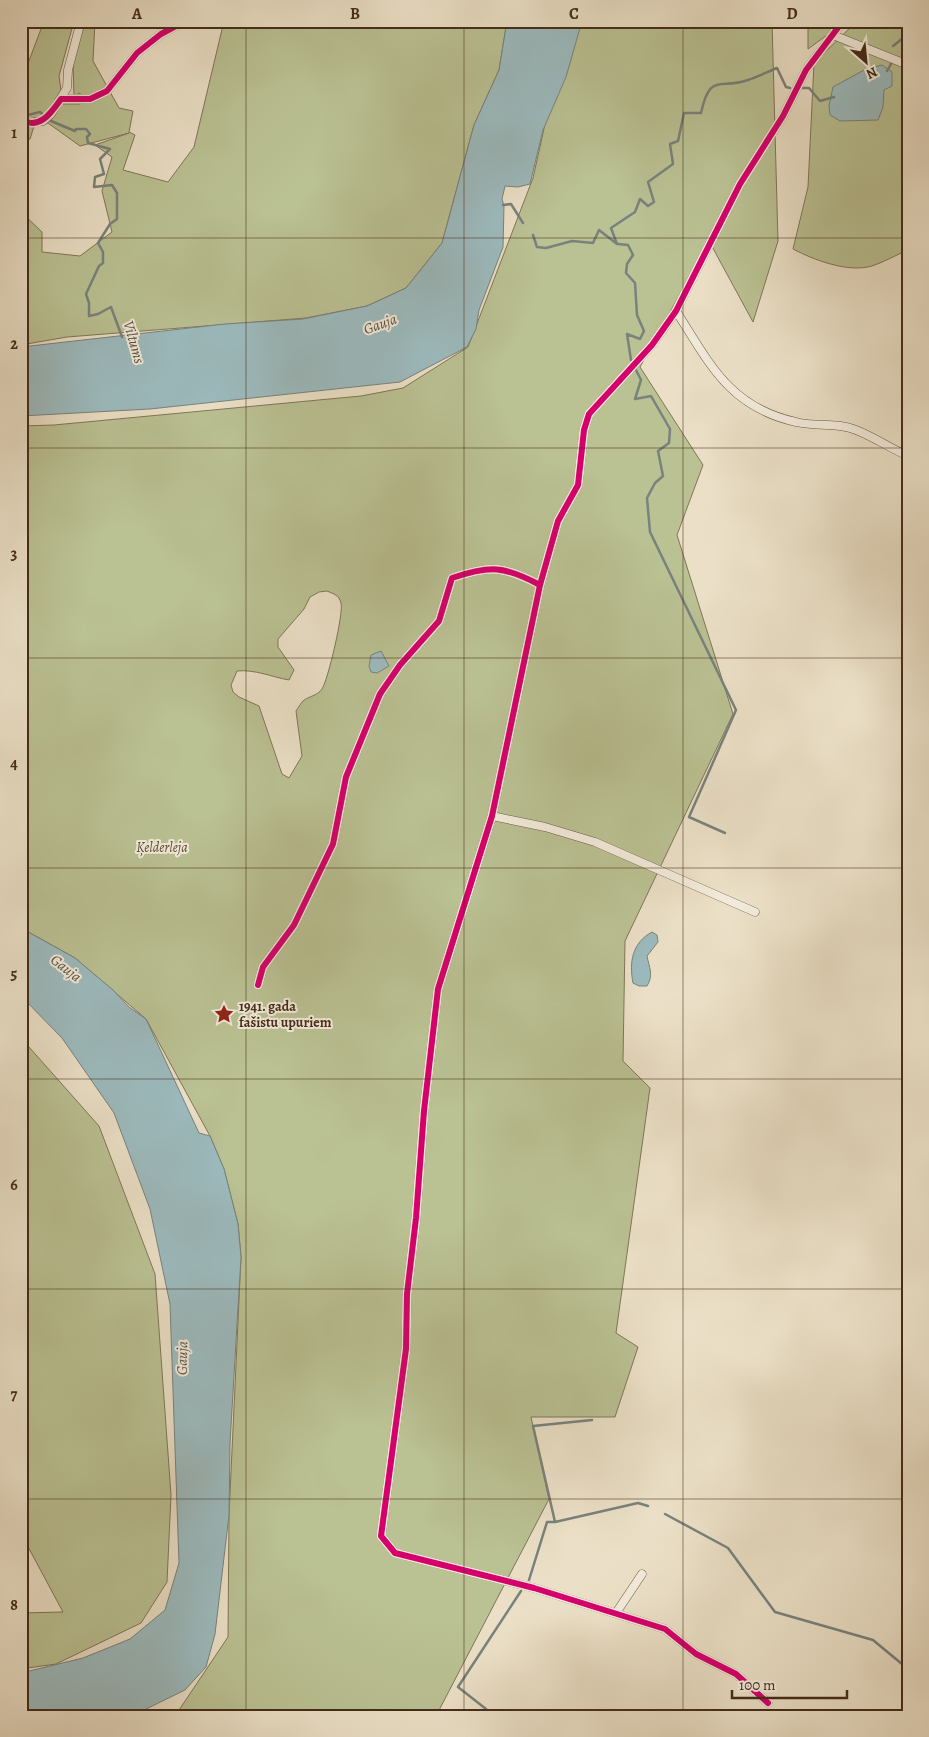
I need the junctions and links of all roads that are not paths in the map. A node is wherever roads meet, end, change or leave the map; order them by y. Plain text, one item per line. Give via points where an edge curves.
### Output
1 (81, 21) edge
2 (185, 21) edge
3 (843, 21) edge
4 (833, 34) junction
5 (908, 65) edge
6 (62, 99) junction
7 (21, 120) edge
8 (676, 312) junction
9 (908, 456) edge
10 (540, 585) junction
11 (492, 816) junction
12 (755, 912) dead end
13 (258, 985) dead end
14 (642, 1574) dead end
15 (616, 1613) junction
16 (768, 1703) dead end

1 - 6 street
2 - 6 street via 136,53 107,91 90,98
3 - 4 street
4 - 5 street
4 - 8 street via 806,70 783,116 740,184
6 - 7 street via 42,121 27,123
8 - 9 street via 721,380 744,400 787,420 856,430
8 - 10 street via 652,345 589,414 578,485 558,521
10 - 11 street
10 - 13 street via 512,571 481,568 452,578 439,622 400,665 380,694 346,777 333,844 294,925 263,967
11 - 12 street via 545,826 595,842
11 - 15 street via 438,989 406,1294 406,1349 381,1536 395,1553 534,1588
14 - 15 street
15 - 16 street via 665,1629 696,1654 736,1674

